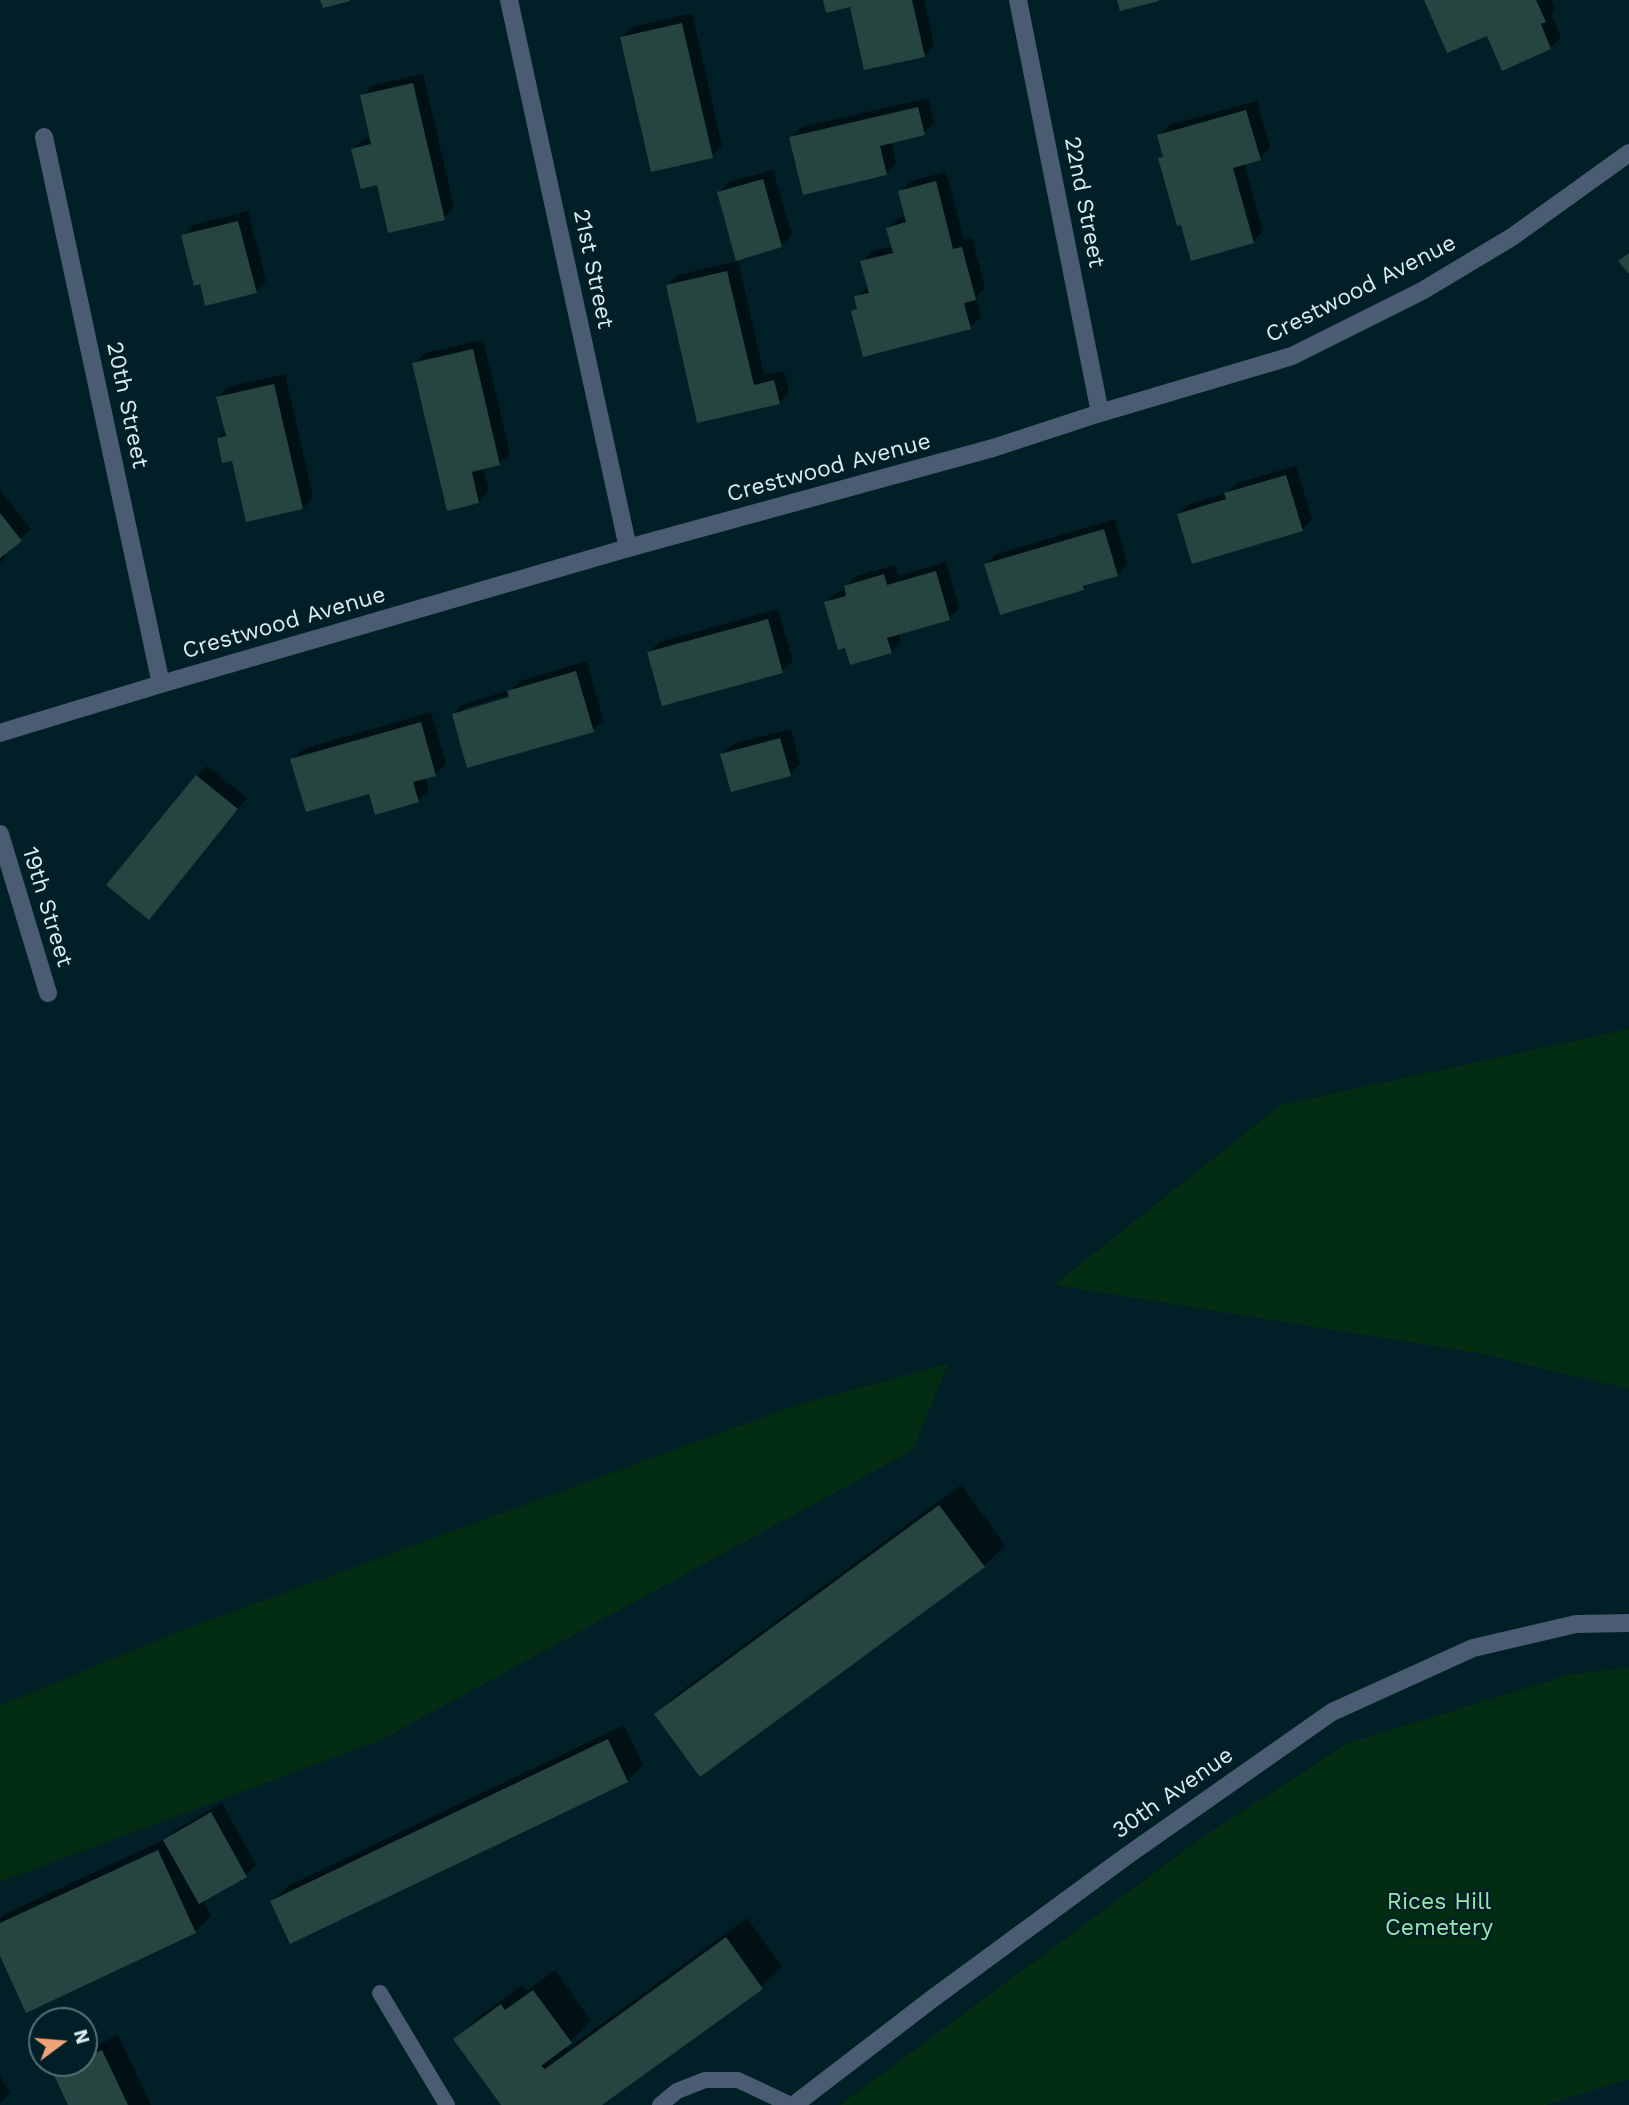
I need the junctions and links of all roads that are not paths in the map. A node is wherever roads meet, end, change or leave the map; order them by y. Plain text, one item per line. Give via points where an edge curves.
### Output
1 (509, 0) edge
2 (1018, 0) edge
3 (44, 137) dead end
4 (1629, 153) edge
5 (1100, 413) junction
6 (628, 548) junction
7 (161, 684) junction
8 (0, 733) edge
9 (0, 834) edge
10 (48, 993) dead end
11 (1629, 1623) edge
12 (380, 1993) dead end
13 (447, 2105) edge
14 (660, 2105) edge
15 (792, 2105) edge

1 - 6 street, 21st Street
2 - 5 street, 22nd Street
3 - 7 street, 20th Street
4 - 5 street, Crestwood Avenue via 1512,237 1422,291 1292,356
5 - 6 street, Crestwood Avenue via 993,448
6 - 7 street, Crestwood Avenue
7 - 8 street, Crestwood Avenue
9 - 10 street, 19th Street
11 - 15 street, 30th Avenue via 1576,1624 1473,1648 1332,1712 1106,1871
12 - 13 lane
14 - 15 lane via 677,2091 705,2080 738,2080

